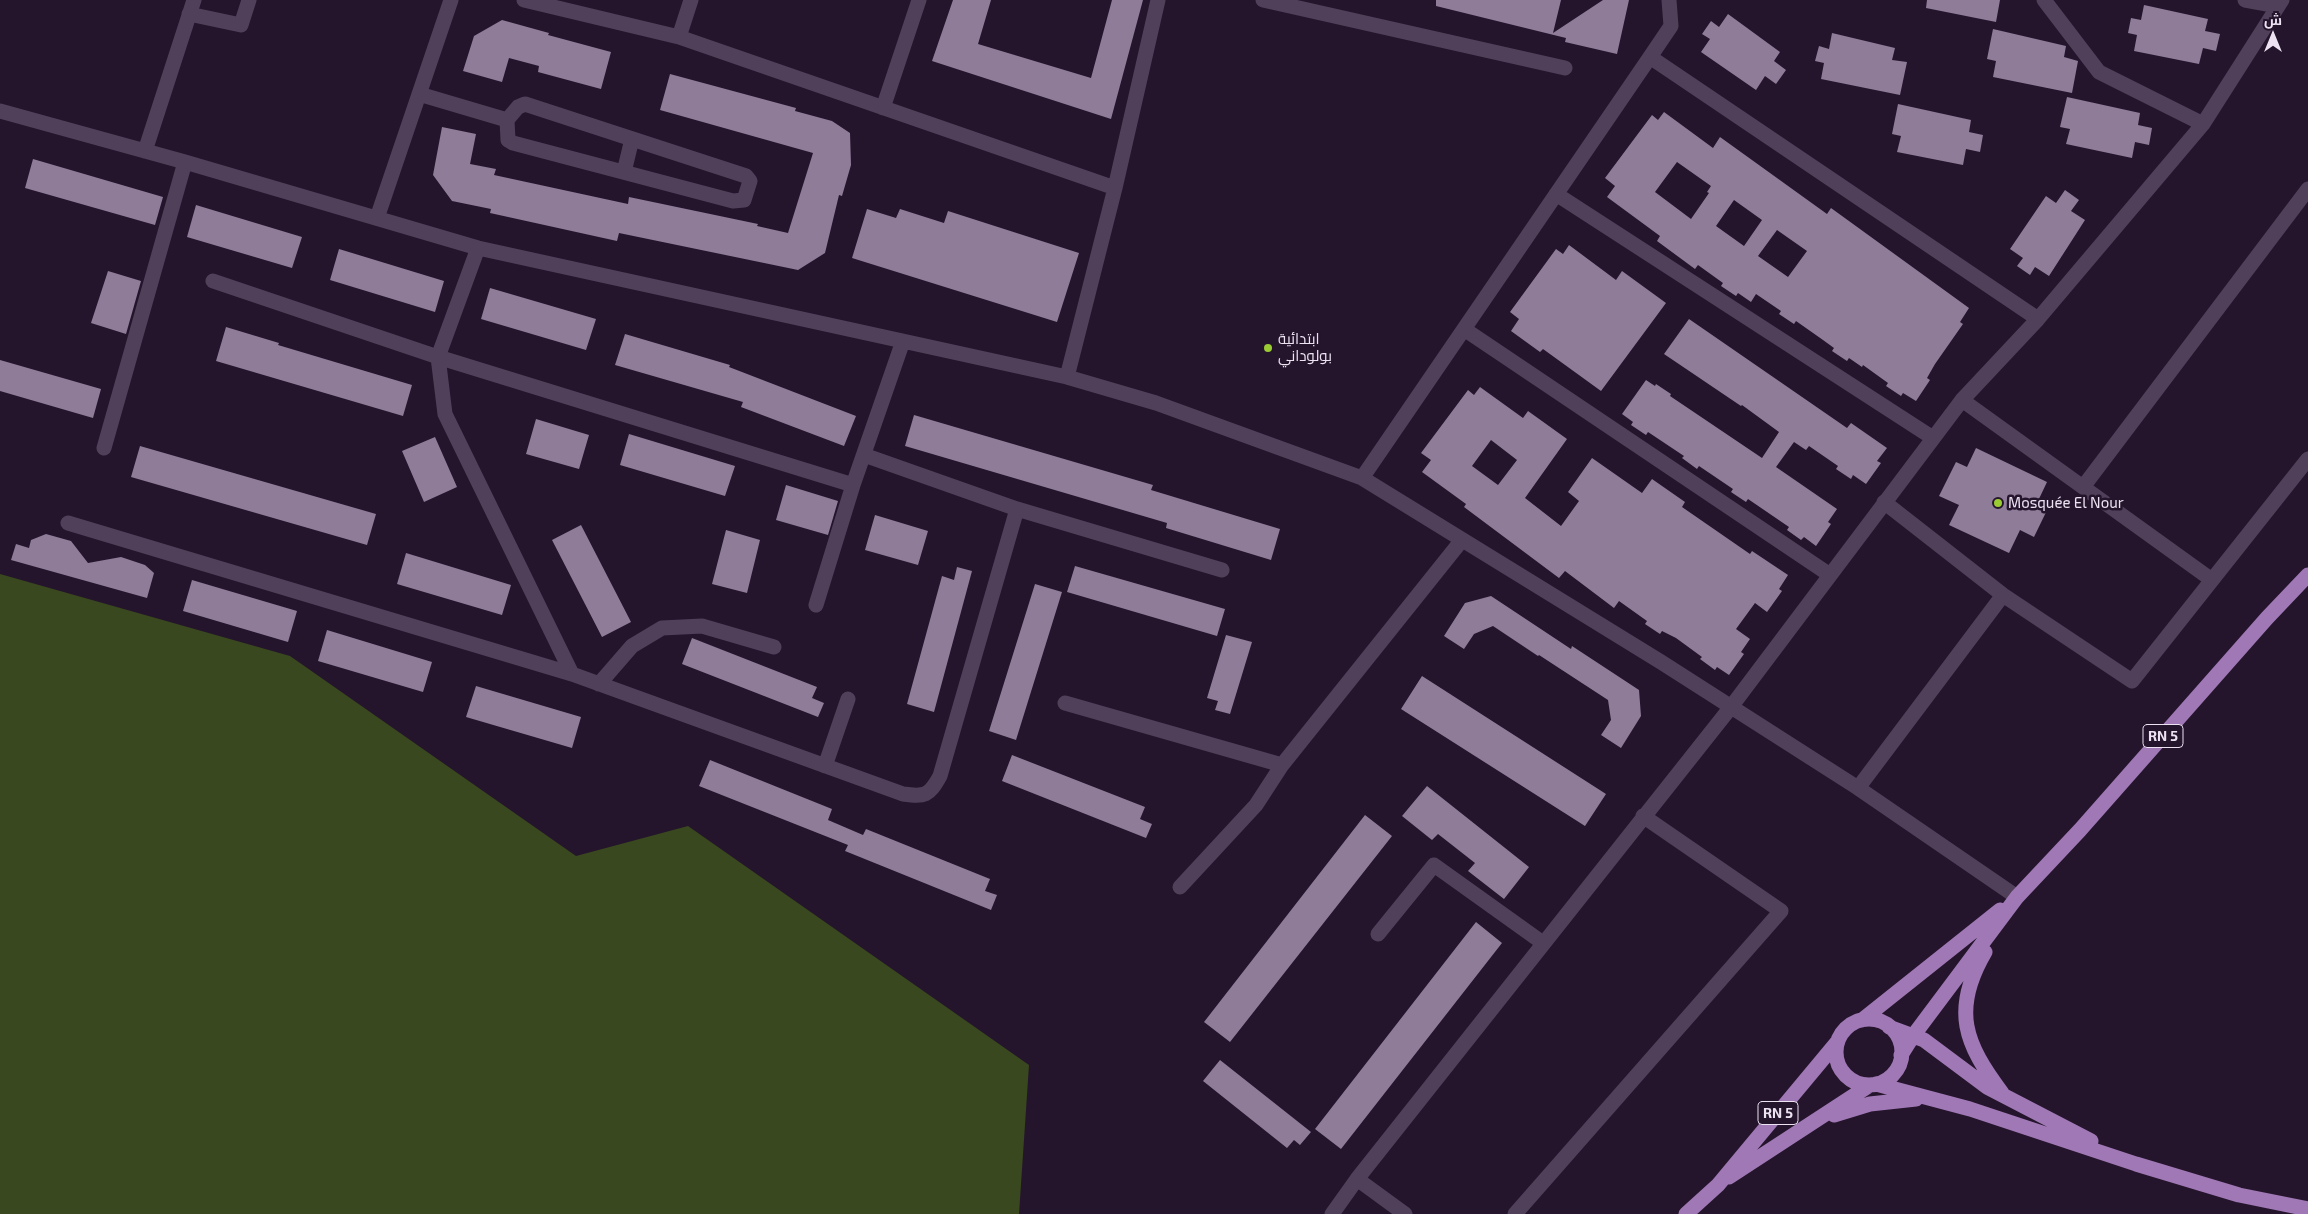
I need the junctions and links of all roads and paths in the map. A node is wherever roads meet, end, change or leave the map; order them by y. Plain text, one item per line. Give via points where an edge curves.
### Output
1 (249, 0) edge
2 (451, 0) edge
3 (524, 0) edge
4 (692, 0) edge
5 (918, 0) edge
6 (1158, 0) edge
7 (1264, 0) edge
8 (1669, 0) edge
9 (2044, 0) edge
10 (2245, 0) edge
11 (2280, 3) edge
12 (578, 6) edge
13 (191, 7) edge
14 (679, 37) junction
15 (1650, 57) junction
16 (1565, 68) dead end
17 (419, 94) junction
18 (883, 108) junction
19 (0, 111) edge
20 (507, 120) junction
21 (2202, 124) junction
22 (632, 139) junction
23 (145, 151) junction
24 (185, 162) junction
25 (624, 172) junction
26 (1115, 188) junction
27 (2308, 189) edge
28 (1556, 194) junction
29 (377, 218) junction
30 (478, 248) junction
31 (213, 281) dead end
32 (2038, 319) junction
33 (1464, 329) junction
34 (903, 341) junction
35 (438, 356) junction
36 (1067, 377) junction
37 (1962, 400) junction
38 (1933, 438) junction
39 (104, 448) dead end
40 (864, 456) junction
41 (2308, 459) edge
42 (1362, 478) junction
43 (853, 485) junction
44 (2084, 487) junction
45 (1884, 502) junction
46 (1017, 509) junction
47 (68, 523) dead end
48 (1462, 540) junction
49 (1222, 570) dead end
50 (1830, 575) junction
51 (2308, 575) edge
52 (2212, 580) junction
53 (2003, 595) junction
54 (816, 605) dead end
55 (774, 647) dead end
56 (572, 674) junction
57 (599, 684) junction
58 (848, 699) dead end
59 (1065, 703) dead end
60 (1730, 707) junction
61 (1282, 764) junction
62 (825, 766) junction
63 (1858, 788) junction
64 (1643, 816) junction
65 (1180, 887) dead end
66 (2017, 897) junction
67 (1378, 934) dead end
68 (1543, 943) junction
69 (1862, 1020) junction
70 (1889, 1027) junction
71 (1913, 1036) junction
72 (1838, 1041) junction
73 (1901, 1055) junction
74 (1873, 1085) junction
75 (1929, 1098) junction
76 (2006, 1098) junction
77 (1814, 1123) junction
78 (2136, 1164) junction
79 (1357, 1179) junction
80 (1718, 1185) junction
81 (2308, 1209) edge
82 (1332, 1214) edge
83 (1405, 1214) edge
84 (1515, 1214) edge
85 (1686, 1214) edge

1 - 13 street via 241,25
2 - 17 street
3 - 12 street
4 - 14 street
5 - 18 street
6 - 26 street
7 - 16 street
8 - 15 street via 1671,26
9 - 21 street via 2099,72
10 - 11 street
11 - 21 street
12 - 14 street
13 - 23 street
14 - 18 street
15 - 28 street
15 - 32 street
17 - 20 street
17 - 29 street
18 - 26 street
19 - 23 street
20 - 22 street via 525,104
20 - 25 street via 508,140 513,143
21 - 32 street
22 - 25 street
22 - 25 street via 746,176 750,181 744,200 740,202
23 - 24 street
24 - 29 street
24 - 39 street
26 - 36 street
27 - 44 street
28 - 33 street
28 - 38 street
29 - 30 street
30 - 34 street
30 - 35 street
31 - 35 street
32 - 37 street
33 - 42 street
33 - 50 street
34 - 36 street
34 - 40 street
35 - 43 street
35 - 56 street via 445,414
36 - 42 street via 1156,403
37 - 38 street
37 - 44 street
38 - 45 street
40 - 43 street
40 - 46 street
41 - 52 street
42 - 48 street
43 - 54 street
44 - 52 street
45 - 50 street
45 - 53 street
46 - 49 street
46 - 62 street via 940,776 932,791 921,796 903,794
47 - 56 street
48 - 60 street
48 - 61 street
50 - 60 street
51 - 66 main road, RN 5
52 - 53 street via 2132,681
53 - 63 street
55 - 57 street via 702,626 662,628 632,646
56 - 57 street
57 - 62 street
58 - 62 street
59 - 61 street
60 - 63 street
60 - 64 street
61 - 65 street via 1256,805
63 - 66 street
64 - 68 street
64 - 84 street via 1781,911
66 - 69 main road, RN 5
66 - 71 main road, RN 5
66 - 76 main road via 1979,963 1966,998 1966,1018 1974,1052
67 - 68 street via 1434,865
68 - 79 street
69 - 70 main road via 1881,1022
69 - 72 main road via 1847,1028
70 - 71 main road
70 - 73 main road via 1898,1040
71 - 73 main road, RN 5
71 - 76 main road via 1924,1040 1974,1080
72 - 74 main road via 1837,1062 1842,1072 1854,1081
72 - 80 main road, RN 5
73 - 74 main road via 1894,1073
74 - 75 main road
74 - 77 main road, RN 5
75 - 77 main road via 1870,1104
75 - 78 main road
76 - 78 main road
77 - 80 main road, RN 5
78 - 81 main road via 2239,1195
79 - 82 street
79 - 83 street
80 - 85 main road, RN 5

